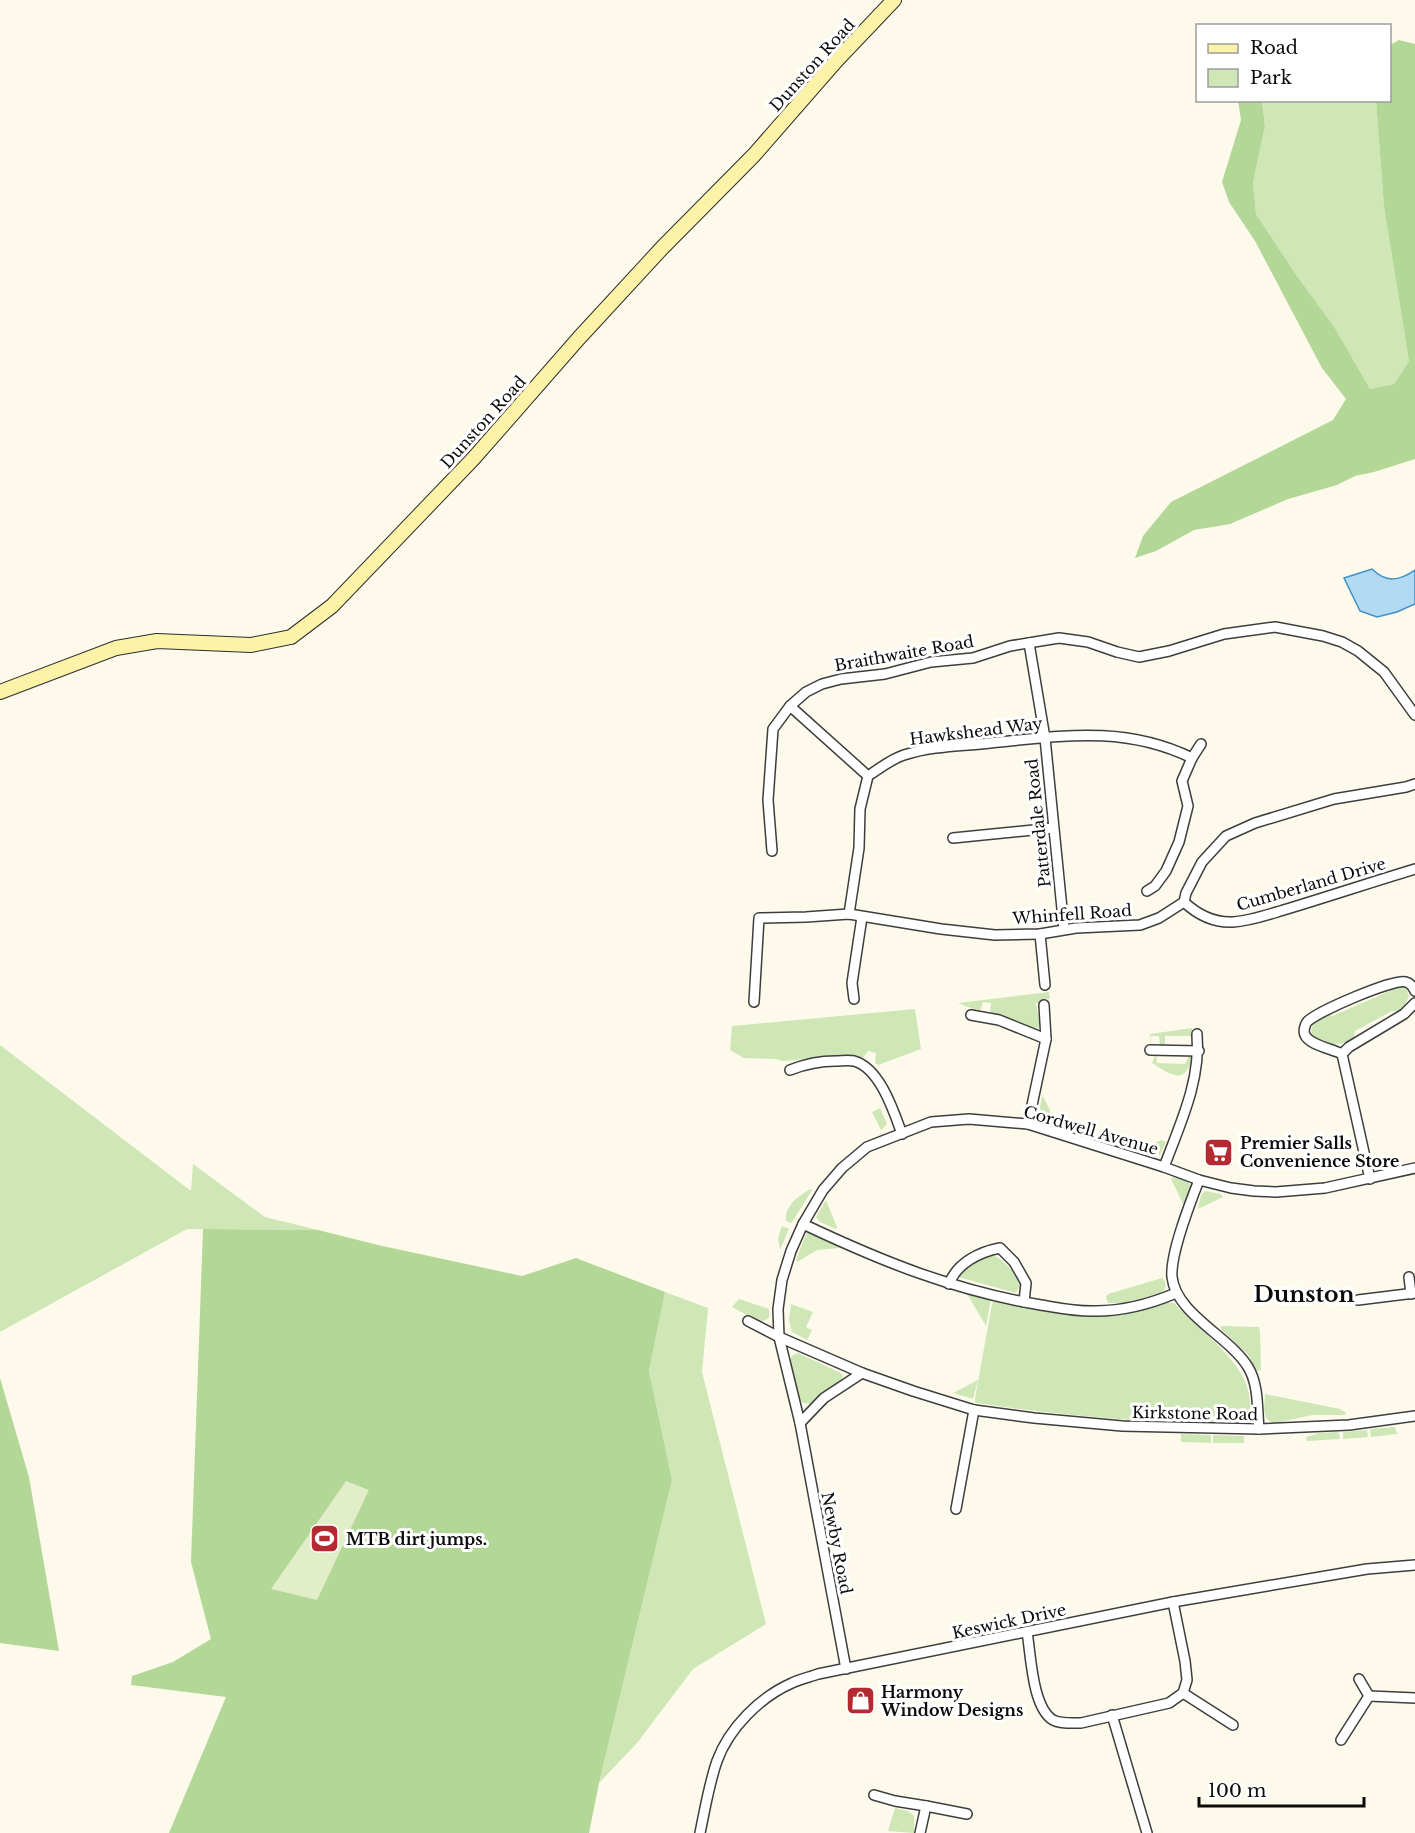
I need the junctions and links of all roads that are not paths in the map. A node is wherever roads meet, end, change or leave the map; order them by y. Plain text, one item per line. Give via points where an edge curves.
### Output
1 (894, 0) edge
2 (1029, 643) junction
3 (0, 692) edge
4 (790, 706) junction
5 (1415, 715) edge
6 (1045, 738) junction
7 (1201, 744) dead end
8 (1192, 758) junction
9 (868, 776) junction
10 (1415, 784) edge
11 (1053, 828) junction
12 (953, 838) dead end
13 (772, 851) dead end
14 (1415, 869) edge
15 (1147, 891) dead end
16 (1184, 902) junction
17 (849, 914) junction
18 (862, 916) junction
19 (1064, 929) junction
20 (1040, 934) junction
21 (1045, 985) dead end
22 (1415, 991) edge
23 (854, 999) dead end
24 (754, 1002) dead end
25 (1415, 1003) edge
26 (1044, 1005) dead end
27 (971, 1015) dead end
28 (1197, 1034) dead end
29 (1046, 1039) junction
30 (1150, 1050) dead end
31 (1198, 1051) junction
32 (1342, 1054) junction
33 (790, 1070) dead end
34 (1028, 1124) junction
35 (902, 1134) junction
36 (1164, 1167) junction
37 (1415, 1168) edge
38 (1370, 1179) junction
39 (1199, 1180) junction
40 (803, 1224) junction
41 (1409, 1277) dead end
42 (949, 1284) junction
43 (1176, 1293) junction
44 (1413, 1293) edge
45 (1358, 1300) dead end
46 (1024, 1302) junction
47 (748, 1321) dead end
48 (779, 1337) junction
49 (862, 1373) junction
50 (974, 1410) junction
51 (1415, 1416) edge
52 (800, 1423) junction
53 (1259, 1430) junction
54 (956, 1509) dead end
55 (1415, 1565) edge
56 (1173, 1602) junction
57 (1027, 1632) junction
58 (846, 1669) junction
59 (1359, 1679) dead end
60 (1183, 1693) junction
61 (1369, 1696) junction
62 (1415, 1698) edge
63 (1112, 1715) junction
64 (1233, 1725) dead end
65 (1341, 1740) dead end
66 (874, 1795) dead end
67 (926, 1806) junction
68 (967, 1814) dead end
69 (700, 1833) edge
70 (920, 1833) edge
71 (1147, 1833) edge

1 - 3 main road, Dunston Road via 754,155 579,338 473,459 332,606 291,637 251,645 157,641 116,648
2 - 4 street, Braithwaite Road via 973,658 930,662 822,684
2 - 5 street, Braithwaite Road via 1059,638 1139,657 1224,634 1275,627 1342,642 1370,658
2 - 6 street, Patterdale Road
4 - 9 street
4 - 13 street, Braithwaite Road via 773,729 768,800
6 - 8 street, Hawkshead Way via 1078,734 1118,736 1171,748
6 - 9 street, Hawkshead Way via 916,752 900,756
6 - 11 street, Patterdale Road
7 - 8 street
8 - 15 street via 1182,781 1188,806 1179,842 1166,871
9 - 17 street via 860,809 859,848
10 - 16 street via 1334,799 1226,836 1202,862
11 - 12 street
11 - 19 street, Patterdale Road
14 - 16 street, Cumberland Drive via 1250,920 1206,918
16 - 19 street, Whinfell Road via 1140,925
17 - 18 street, Whinfell Road
17 - 24 street, Whinfell Road via 759,918
18 - 20 street, Whinfell Road via 995,935
18 - 23 street via 852,983
19 - 20 street, Whinfell Road
20 - 21 street
22 - 32 street via 1406,982 1396,981 1347,1000 1307,1022 1304,1028 1309,1041
25 - 32 street
26 - 29 street
27 - 29 street via 999,1020
28 - 31 street
29 - 34 street
30 - 31 street
31 - 36 street via 1190,1098
32 - 38 street
33 - 35 street via 816,1062 855,1061 873,1072
34 - 35 street, Cordwell Avenue via 969,1119 931,1122
34 - 36 street, Cordwell Avenue
35 - 40 street, Cordwell Avenue via 867,1148 842,1168 823,1190
36 - 39 street, Cordwell Avenue
37 - 38 street, Cordwell Avenue
38 - 39 street, Cordwell Avenue via 1276,1192
39 - 43 street via 1174,1260
40 - 42 street
40 - 48 street, Cordwell Avenue via 782,1280
41 - 44 street
42 - 46 street
42 - 46 street via 952,1274 966,1262 1000,1248 1026,1283
43 - 46 street via 1152,1304 1106,1311
43 - 53 street via 1248,1366 1256,1385
44 - 45 street
47 - 48 street, Kirkstone Road
48 - 49 street, Kirkstone Road
48 - 52 street, Newby Road
49 - 50 street, Kirkstone Road
49 - 52 street via 825,1398
50 - 53 street, Kirkstone Road via 1122,1426
50 - 54 street
51 - 53 street, Kirkstone Road via 1349,1425
52 - 58 street, Newby Road
55 - 56 street, Keswick Drive via 1367,1569
56 - 57 street, Keswick Drive
56 - 60 street via 1187,1680
57 - 58 street, Keswick Drive
57 - 63 street via 1042,1709 1054,1720 1066,1723
58 - 69 street, Keswick Drive via 792,1683 745,1718 718,1759
59 - 61 street
60 - 63 street via 1169,1703
60 - 64 street
61 - 62 street
61 - 65 street
63 - 71 street
66 - 67 street
67 - 68 street
67 - 70 street

